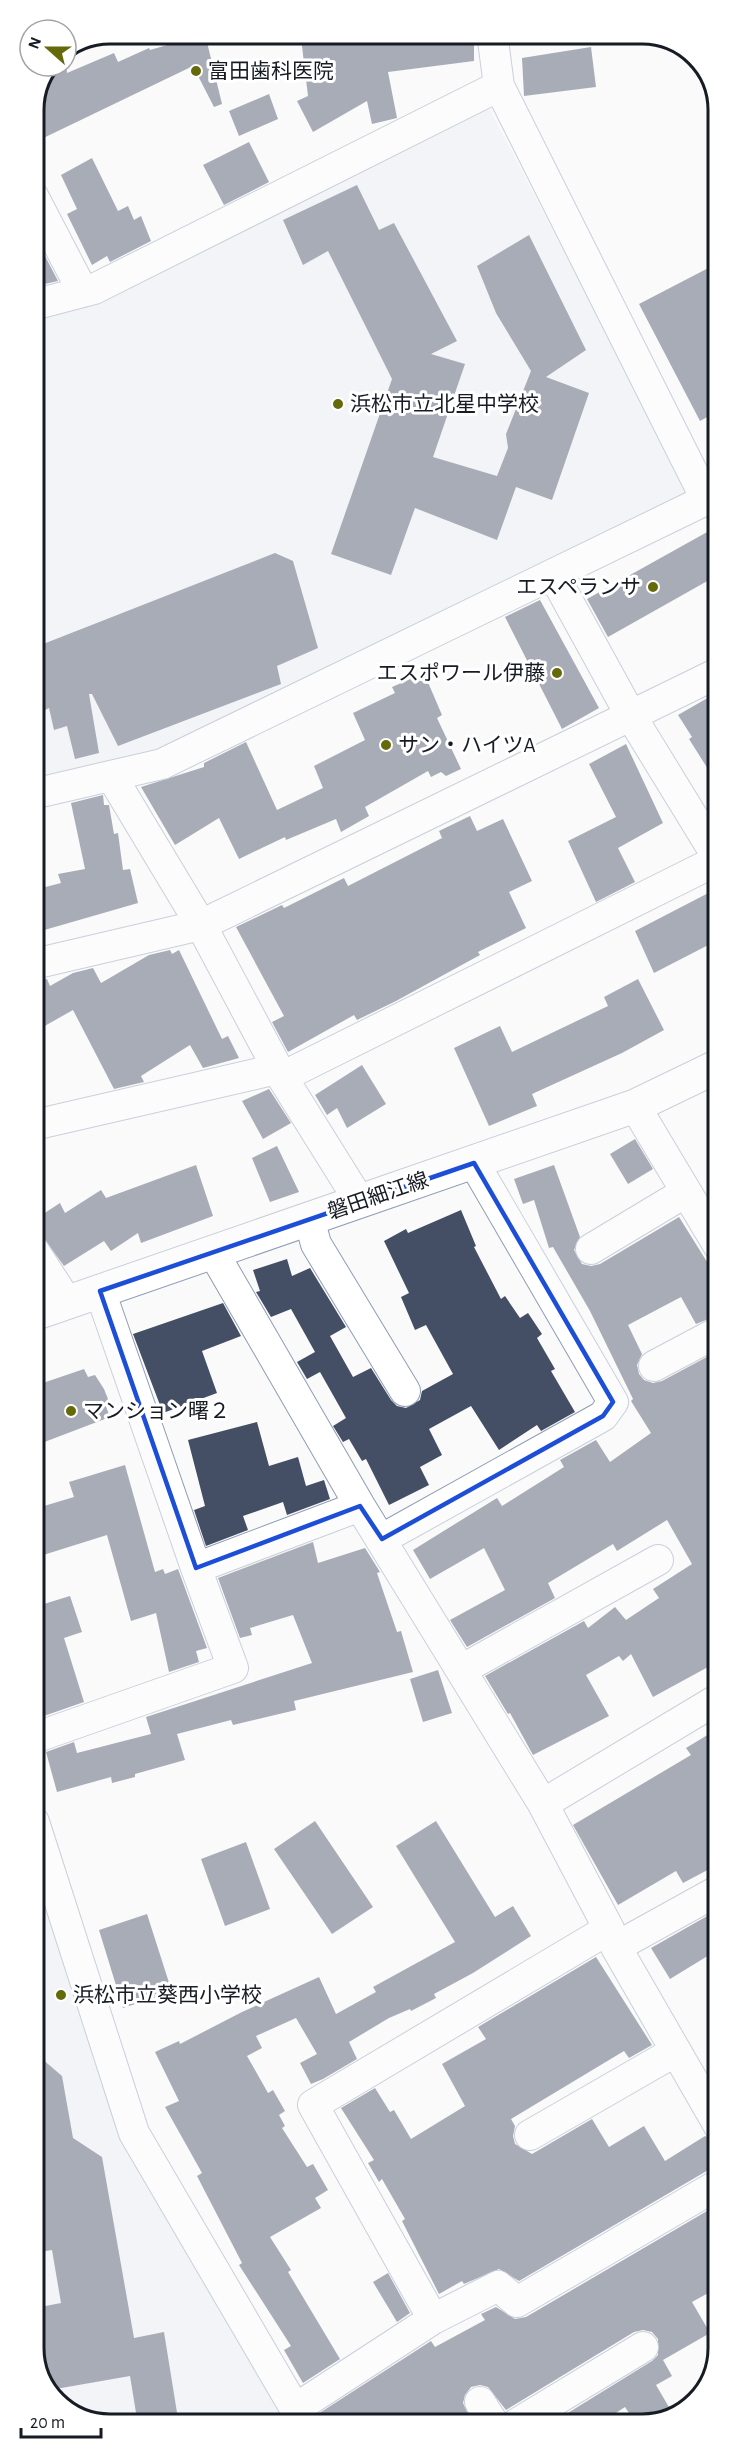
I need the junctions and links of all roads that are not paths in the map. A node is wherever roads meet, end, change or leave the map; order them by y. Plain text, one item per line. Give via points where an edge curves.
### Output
1 (493, 44) edge
2 (499, 86) junction
3 (44, 216) edge
4 (83, 292) junction
5 (44, 302) edge
6 (708, 488) edge
7 (708, 498) edge
8 (553, 574) junction
9 (708, 678) edge
10 (631, 716) junction
11 (111, 777) junction
12 (44, 792) edge
13 (708, 843) edge
14 (708, 864) edge
15 (201, 925) junction
16 (44, 962) edge
17 (708, 1071) edge
18 (279, 1073) junction
19 (635, 1106) junction
20 (44, 1123) edge
21 (474, 1163) junction
22 (686, 1192) junction
23 (360, 1203) junction
24 (309, 1220) junction
25 (708, 1228) edge
26 (591, 1249) dead end
27 (213, 1252) junction
28 (44, 1266) edge
29 (100, 1291) junction
30 (67, 1302) junction
31 (44, 1310) edge
32 (708, 1337) edge
33 (654, 1366) dead end
34 (405, 1391) dead end
35 (360, 1506) junction
36 (382, 1539) junction
37 (658, 1560) dead end
38 (196, 1568) junction
39 (460, 1670) junction
40 (708, 1705) edge
41 (44, 1734) edge
42 (543, 1804) junction
43 (44, 1853) edge
44 (708, 1895) edge
45 (612, 1938) junction
46 (676, 2051) junction
47 (708, 2107) edge
48 (530, 2135) dead end
49 (708, 2190) edge
50 (433, 2319) junction
51 (643, 2347) dead end
52 (297, 2414) edge
53 (303, 2414) edge
54 (532, 2414) edge

1 - 2 street
2 - 4 street
2 - 6 street
3 - 4 street
4 - 5 street
7 - 8 street
8 - 10 street
8 - 11 street via 162,764
9 - 10 street
10 - 13 street
10 - 15 street
11 - 12 street
11 - 15 street
14 - 18 street
15 - 16 street
15 - 18 street
17 - 19 main road, 磐田細江線
18 - 20 street
18 - 23 street
19 - 21 main road, 磐田細江線
19 - 22 street
21 - 23 main road, 磐田細江線
21 - 36 street via 613,1402 603,1416
22 - 25 street
22 - 26 street
23 - 24 main road, 磐田細江線
24 - 27 main road, 磐田細江線
24 - 34 street via 316,1244
27 - 29 main road, 磐田細江線
27 - 35 street
28 - 30 street
29 - 30 main road, 磐田細江線
29 - 38 street
30 - 31 main road, 磐田細江線
32 - 33 street
35 - 36 street
35 - 38 street
36 - 39 street
37 - 39 street
38 - 41 street via 233,1668
39 - 42 street
40 - 42 street
42 - 45 street
43 - 52 street via 134,2133
44 - 45 street
45 - 46 street
45 - 50 street via 313,2104
46 - 47 street
46 - 48 street
49 - 50 street via 517,2302 498,2286
50 - 53 street
51 - 54 street

